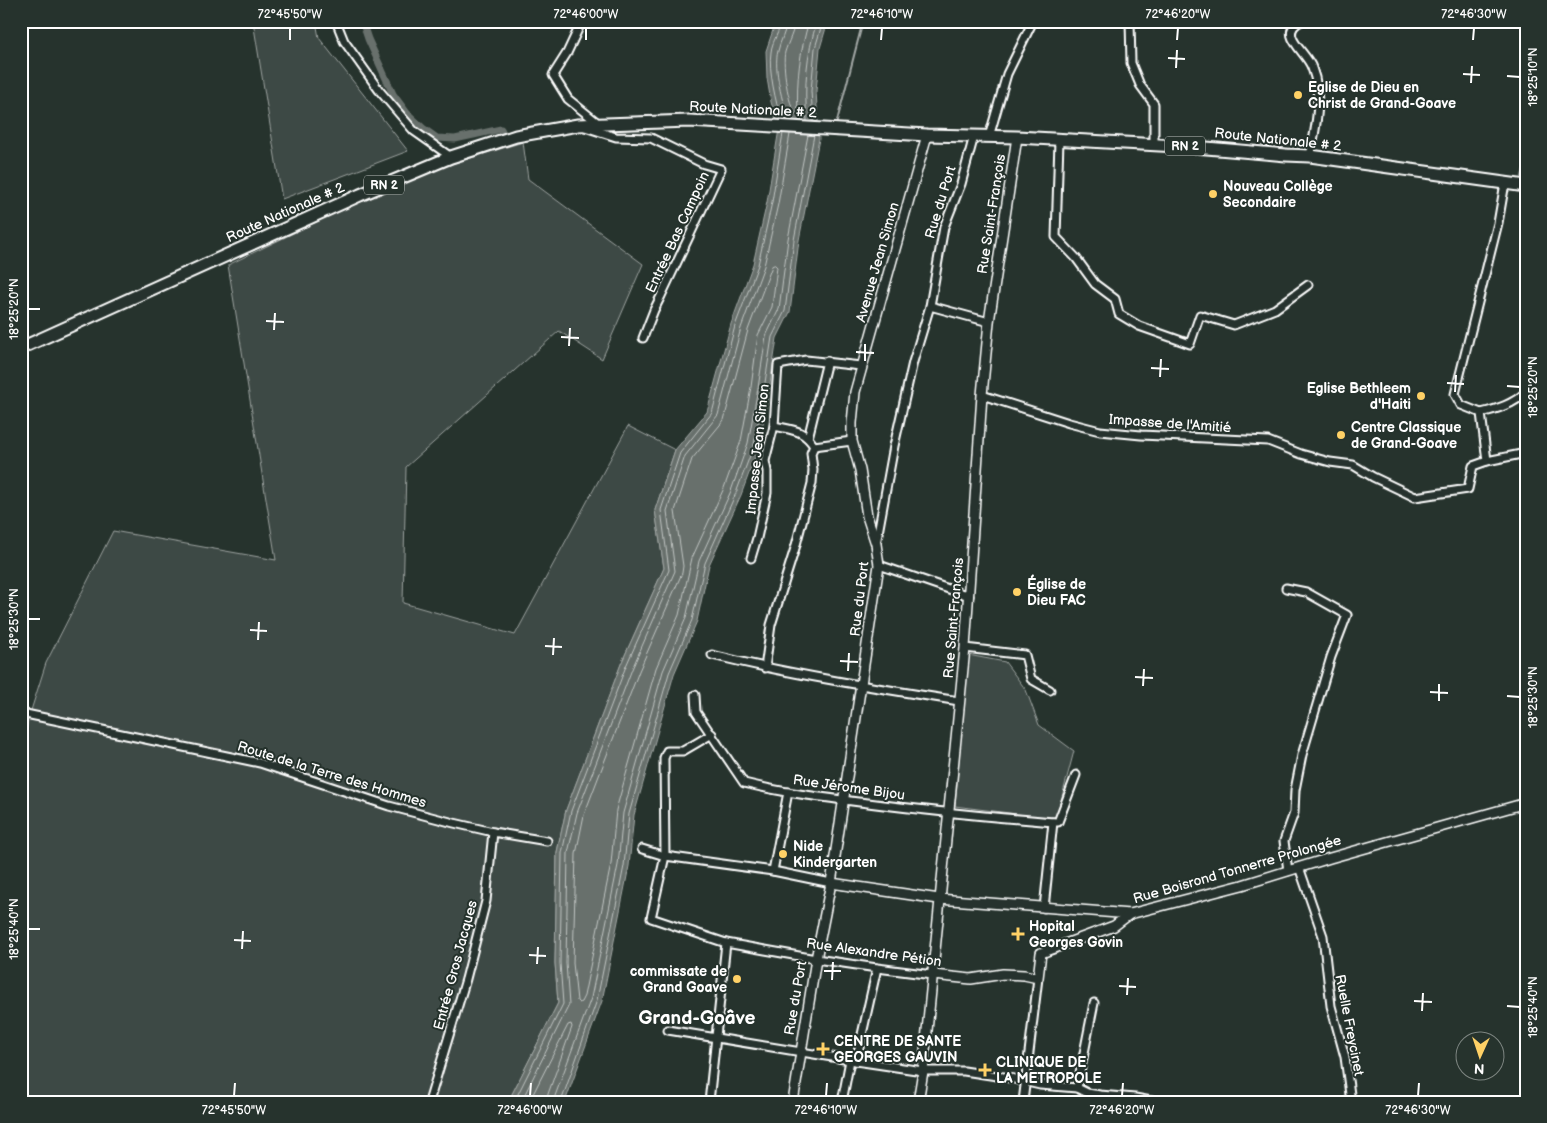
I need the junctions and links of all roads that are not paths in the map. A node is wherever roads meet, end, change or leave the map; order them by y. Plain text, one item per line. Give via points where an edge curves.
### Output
1 (336, 21) edge
2 (582, 21) edge
3 (1033, 21) edge
4 (1130, 21) edge
5 (1301, 21) edge
6 (598, 123) junction
7 (578, 125) junction
8 (927, 134) junction
9 (974, 136) junction
10 (989, 137) junction
11 (1017, 137) junction
12 (1059, 140) junction
13 (1154, 144) junction
14 (1310, 156) junction
15 (451, 157) junction
16 (1505, 183) junction
17 (1526, 186) edge
18 (1308, 286) dead end
19 (930, 306) junction
20 (989, 322) junction
21 (643, 338) dead end
22 (21, 348) edge
23 (826, 361) junction
24 (861, 366) junction
25 (1526, 392) edge
26 (982, 395) junction
27 (1481, 413) junction
28 (774, 426) junction
29 (808, 438) junction
30 (852, 441) junction
31 (814, 446) junction
32 (1526, 453) edge
33 (1487, 461) junction
34 (876, 544) junction
35 (751, 558) dead end
36 (879, 565) junction
37 (1286, 588) dead end
38 (969, 596) junction
39 (964, 648) junction
40 (712, 655) dead end
41 (765, 668) junction
42 (860, 686) junction
43 (1050, 690) dead end
44 (696, 695) dead end
45 (959, 701) junction
46 (21, 713) edge
47 (712, 734) junction
48 (1076, 775) dead end
49 (788, 792) junction
50 (842, 800) junction
51 (1526, 803) edge
52 (948, 813) junction
53 (1053, 822) junction
54 (493, 832) junction
55 (547, 840) dead end
56 (642, 849) dead end
57 (665, 856) junction
58 (1299, 867) junction
59 (773, 871) junction
60 (1288, 871) junction
61 (831, 883) junction
62 (939, 899) junction
63 (1044, 908) junction
64 (1130, 914) junction
65 (726, 943) junction
66 (816, 959) junction
67 (877, 968) junction
68 (933, 975) junction
69 (1038, 978) junction
70 (1094, 1003) dead end
71 (668, 1030) dead end
72 (716, 1038) junction
73 (800, 1051) junction
74 (853, 1060) junction
75 (923, 1071) junction
76 (1025, 1081) junction
77 (1077, 1088) junction
78 (429, 1102) edge
79 (709, 1102) edge
80 (792, 1102) edge
81 (842, 1102) edge
82 (918, 1102) edge
83 (1023, 1102) edge
84 (1157, 1102) edge
85 (1351, 1102) edge

1 - 15 street via 349,48 414,131
2 - 6 street via 553,76 568,100
3 - 10 street via 1007,74
4 - 13 street via 1131,63 1140,85 1154,104
5 - 14 street via 1292,27 1291,38 1312,66 1316,83 1318,116
6 - 7 main road, Route Nationale # 2 / RN 2
6 - 8 main road, Route Nationale # 2 / RN 2 via 689,120
7 - 15 main road, Route Nationale # 2 / RN 2 via 516,136
7 - 21 street, Entrée Bas Campoin via 616,137 652,138 721,169
8 - 9 main road, Route Nationale # 2 / RN 2
8 - 24 street, Avenue Jean Simon
9 - 10 main road, Route Nationale # 2 / RN 2
9 - 19 street, Rue du Port via 961,184 944,227
10 - 11 main road, Route Nationale # 2 / RN 2
11 - 12 main road, Route Nationale # 2 / RN 2
11 - 20 street, Rue Saint-François
12 - 13 main road, Route Nationale # 2 / RN 2
12 - 18 street via 1056,237 1095,284 1115,299 1119,314 1139,326 1190,344 1200,315 1234,325 1275,309
13 - 14 main road, Route Nationale # 2 / RN 2
14 - 16 main road, Route Nationale # 2 / RN 2
15 - 22 main road, Route Nationale # 2 / RN 2
16 - 17 main road, Route Nationale # 2 / RN 2
16 - 27 street via 1455,394 1460,405
19 - 20 street
19 - 34 street, Rue du Port via 911,371
20 - 26 street, Rue Saint-François
23 - 24 street, Impasse Jean Simon
23 - 28 street, Impasse Jean Simon via 806,360 778,365
23 - 29 street
24 - 30 street, Avenue Jean Simon via 855,392
25 - 27 street via 1518,400
26 - 33 street, Impasse de l'Amitié via 1100,431 1268,441 1330,462 1353,465 1415,497 1468,490 1473,466
26 - 38 street, Rue Saint-François
27 - 33 street
28 - 29 street via 800,432
28 - 35 street, Impasse Jean Simon via 765,461 767,493
29 - 31 street
30 - 31 street
30 - 34 street, Avenue Jean Simon
31 - 41 street via 812,483 771,625
32 - 33 street
34 - 36 street, Rue du Port
36 - 38 street
36 - 42 street, Rue du Port
37 - 60 street via 1306,592 1347,615 1302,755 1294,813 1284,841
38 - 39 street, Rue Saint-François
39 - 43 street via 1025,655 1030,679
39 - 45 street, Rue Saint-François
40 - 41 street
41 - 42 street
42 - 45 street
42 - 50 street, Rue du Port
44 - 47 street, Rue Jérome Bijou via 696,712
45 - 52 street, Rue Saint-François
46 - 54 street, Route de la Terre des Hommes via 260,763 389,806
47 - 49 street, Rue Jérome Bijou via 744,783
47 - 57 street via 683,751 667,751 664,758
48 - 53 street via 1058,822
49 - 50 street, Rue Jérome Bijou
49 - 59 street
50 - 52 street, Rue Jérome Bijou
50 - 61 street, Rue du Port
51 - 58 street, Rue Boisrond Tonnerre Prolongée
52 - 53 street, Rue Jérome Bijou
52 - 62 street, Rue Saint-François
53 - 63 street
54 - 55 street, Route de la Terre des Hommes
54 - 78 street, Entrée Gros Jacques via 486,901
56 - 57 street
57 - 59 street
57 - 65 street, Rue Alexandre Pétion via 652,918
58 - 60 street, Rue Boisrond Tonnerre Prolongée
58 - 85 street, Ruelle Freycinet via 1323,936 1331,1006 1346,1057
59 - 61 street
60 - 64 street, Rue Boisrond Tonnerre Prolongée
61 - 62 street, Rue Boisrond Tonnerre Prolongée
61 - 66 street, Rue du Port
62 - 63 street, Rue Boisrond Tonnerre Prolongée
62 - 68 street, Rue Saint-François
63 - 64 street, Rue Boisrond Tonnerre Prolongée
64 - 69 street via 1114,926 1041,952
65 - 66 street, Rue Alexandre Pétion
65 - 72 street
66 - 67 street, Rue Alexandre Pétion
66 - 73 street, Rue du Port
67 - 68 street, Rue Alexandre Pétion
67 - 74 street
68 - 69 street, Rue Alexandre Pétion via 971,979 1003,974
68 - 75 street, Rue Saint-François
69 - 76 street
70 - 77 street
71 - 72 street
72 - 73 street
72 - 79 street
73 - 74 street
73 - 80 street, Rue du Port
74 - 75 street
74 - 81 street
75 - 76 street via 964,1071
75 - 82 street, Rue Saint-François
76 - 77 street
76 - 83 street
77 - 84 street via 1087,1093

